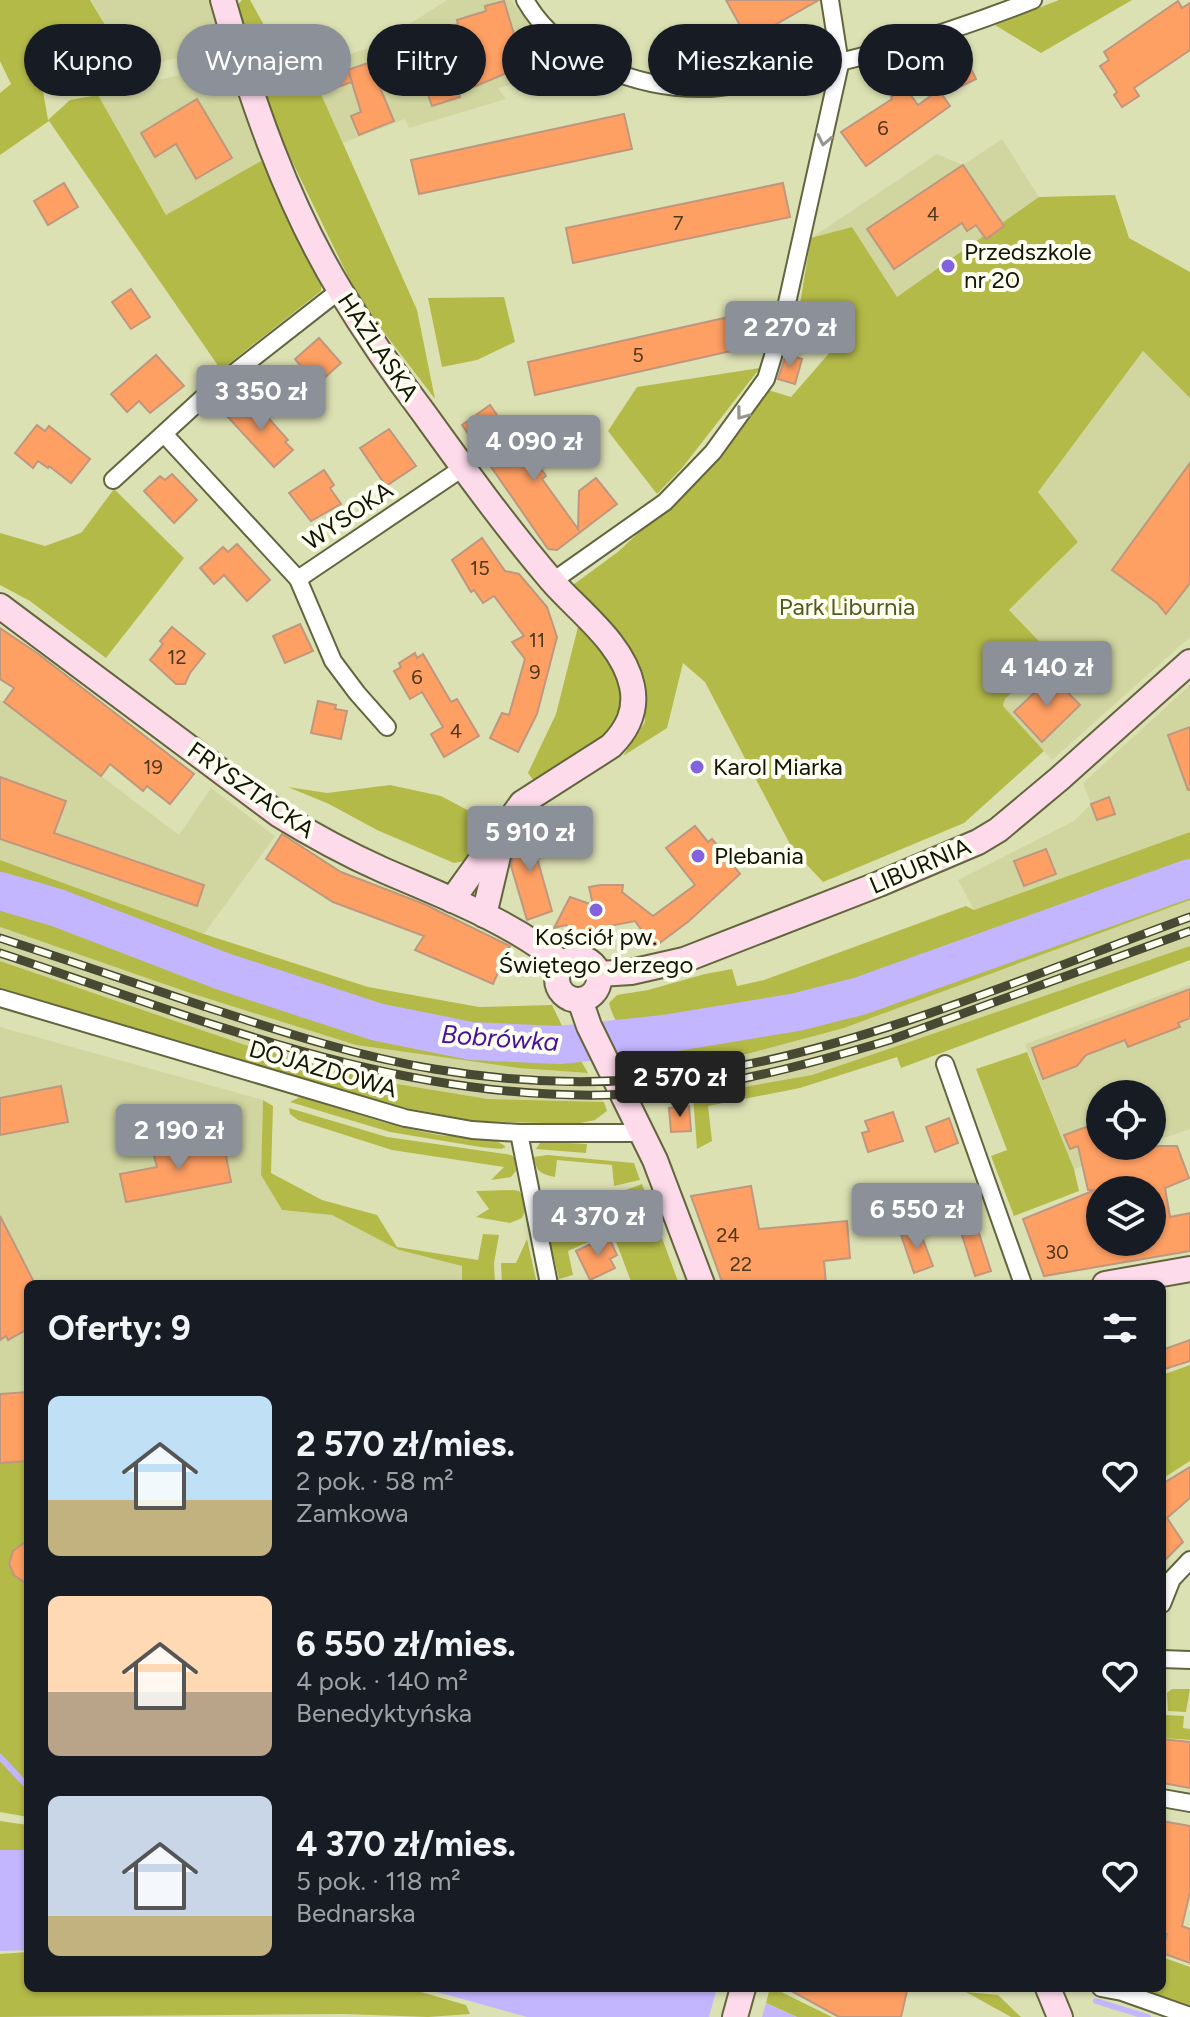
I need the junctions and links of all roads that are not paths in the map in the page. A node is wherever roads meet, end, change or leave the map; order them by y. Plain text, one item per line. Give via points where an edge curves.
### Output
1 (223, 0) edge
2 (525, 0) edge
3 (830, 0) edge
4 (1033, 0) edge
5 (834, 24) edge
6 (842, 63) edge
7 (648, 82) edge
8 (833, 96) edge
9 (340, 290) junction
10 (165, 435) junction
11 (464, 467) junction
12 (113, 480) dead end
13 (298, 579) junction
14 (553, 581) junction
15 (0, 606) edge
16 (1190, 662) edge
17 (387, 727) dead end
18 (507, 821) junction
19 (452, 900) junction
20 (484, 915) junction
21 (564, 965) junction
22 (599, 974) junction
23 (0, 998) edge
24 (580, 1000) junction
25 (945, 1064) dead end
26 (519, 1133) junction
27 (642, 1133) junction
28 (1190, 1269) edge
29 (548, 1280) edge
30 (700, 1280) edge
31 (1022, 1280) edge
32 (1128, 1280) edge
33 (1190, 1560) edge
34 (1166, 1594) edge
35 (1166, 1659) edge
36 (1190, 1660) edge
37 (1166, 1799) edge
38 (1190, 1803) edge
39 (742, 1992) edge
40 (1050, 1992) edge
41 (1122, 1992) edge
42 (1190, 2016) edge
43 (735, 2017) edge
44 (1060, 2017) edge

1 - 9 street, HAŻLASKA via 261,121
2 - 7 street via 562,42 601,67
3 - 5 street
4 - 6 street
8 -> 14 street via 766,379 713,452 665,502
9 - 10 street via 207,394
9 - 11 street, HAŻLASKA
10 - 12 street
10 - 13 street
11 - 13 street, WYSOKA
11 - 14 street, HAŻLASKA
13 - 17 street via 333,661
14 - 18 street, HAŻLASKA via 620,657 632,685 633,708 611,746 522,803
15 - 19 street, FRYSZTACKA via 278,814 315,837
16 - 22 street, LIBURNIA via 1047,789 978,842 684,960
18 - 19 street, HAŻLASKA
18 - 20 street
19 - 20 street, FRYSZTACKA
20 - 21 street, FRYSZTACKA via 538,944
21 - 22 street via 587,961
21 - 24 street via 558,971 560,992
22 - 24 street via 597,988
23 - 26 street, DOJAZDOWA via 405,1118
24 - 27 street
25 - 31 street
26 - 27 street, DOJAZDOWA
26 - 29 street
27 - 30 street
28 - 32 street
33 - 34 street
35 - 36 street
37 - 38 street
39 - 43 street
40 - 44 street
41 - 42 street

